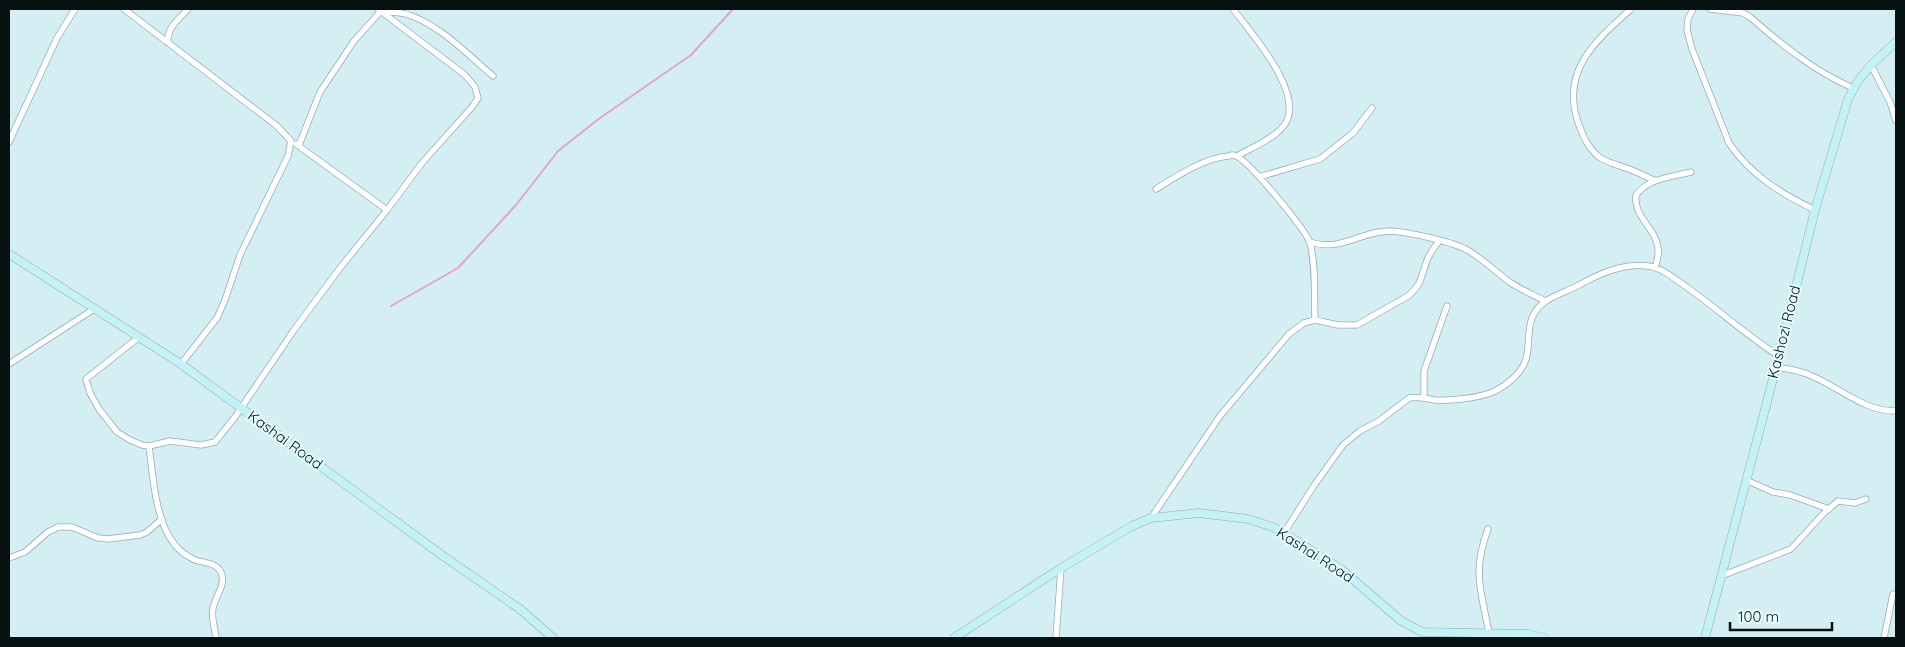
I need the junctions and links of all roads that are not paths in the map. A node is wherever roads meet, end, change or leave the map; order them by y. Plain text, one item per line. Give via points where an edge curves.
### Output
1 (75, 9) edge
2 (124, 9) edge
3 (188, 9) edge
4 (416, 9) edge
5 (1232, 9) edge
6 (1631, 9) edge
7 (1693, 9) edge
8 (1710, 9) edge
9 (380, 10) edge
10 (411, 15) junction
11 (168, 43) junction
12 (1896, 43) edge
13 (1871, 65) junction
14 (493, 76) dead end
15 (1853, 88) junction
16 (1372, 108) dead end
17 (1896, 121) edge
18 (291, 141) junction
19 (9, 142) edge
20 (299, 145) junction
21 (1237, 156) junction
22 (1691, 172) dead end
23 (1259, 177) junction
24 (1655, 181) junction
25 (1156, 189) dead end
26 (387, 210) junction
27 (1815, 210) junction
28 (1438, 240) junction
29 (1309, 242) junction
30 (9, 254) edge
31 (1656, 268) junction
32 (1545, 301) junction
33 (1447, 306) dead end
34 (94, 308) junction
35 (1315, 320) junction
36 (139, 337) junction
37 (1779, 356) junction
38 (9, 364) edge
39 (181, 364) junction
40 (1776, 367) junction
41 (1424, 398) junction
42 (241, 409) junction
43 (1896, 411) edge
44 (148, 446) junction
45 (1746, 480) junction
46 (1866, 499) dead end
47 (1829, 509) junction
48 (1151, 518) junction
49 (162, 519) junction
50 (1488, 529) dead end
51 (1284, 533) junction
52 (9, 558) edge
53 (1061, 568) junction
54 (1721, 576) junction
55 (1893, 594) dead end
56 (1489, 633) junction
57 (216, 638) edge
58 (553, 638) edge
59 (954, 638) edge
60 (1056, 638) edge
61 (1544, 638) edge
62 (1704, 638) edge
63 (1884, 638) edge

1 - 19 street via 53,46
2 - 11 street
3 - 11 street via 170,28
4 - 10 street
5 - 21 street via 1264,49 1285,86 1291,113 1282,128
6 - 24 street via 1579,65 1573,96 1585,141 1596,154
7 - 27 street via 1687,30 1692,49 1729,143 1737,155 1772,187
8 - 15 street via 1750,17 1805,62
9 - 10 street
9 - 20 street via 354,41 320,92
9 - 26 street via 465,75 475,87 478,98
10 - 14 street via 447,37
11 - 18 street via 277,126
12 - 13 street, Kashozi Road
13 - 15 street, Kashozi Road
13 - 17 street
15 - 27 street, Kashozi Road
16 - 23 street via 1353,133 1320,159
18 - 20 street
18 - 39 street via 288,156 240,255 217,318
20 - 26 street
21 - 23 street
21 - 25 street via 1213,159
22 - 24 street
23 - 29 street via 1306,233
24 - 31 street via 1640,190 1636,200 1639,213 1658,246
26 - 42 street via 306,312
27 - 37 street, Kashozi Road
28 - 29 street via 1392,231 1331,245
28 - 32 street via 1451,242 1468,251 1513,284
28 - 35 street via 1421,282 1408,296 1357,325
29 - 35 street
30 - 34 street, Kashai Road
31 - 32 street via 1642,266 1609,270
31 - 37 street via 1709,302
32 - 41 street via 1532,318 1524,364 1507,384 1483,395 1442,400
33 - 41 street via 1424,371
34 - 36 street, Kashai Road
34 - 38 street
35 - 48 street via 1304,323 1289,334 1249,380 1220,416
36 - 39 street, Kashai Road
36 - 44 street via 86,379 90,393 110,425 130,440
37 - 40 street, Kashozi Road
39 - 42 street, Kashai Road
40 - 43 street via 1802,372 1877,409
40 - 45 street, Kashozi Road
41 - 51 street via 1409,398 1343,444
42 - 44 street via 214,442 201,445 170,441
42 - 58 street, Kashai Road via 520,609
44 - 49 street via 155,500
45 - 47 street
45 - 54 street, Kashozi Road
46 - 47 street via 1855,503 1838,501
47 - 54 street via 1791,549
48 - 51 street, Kashai Road via 1199,513 1230,516 1248,519
48 - 53 street, Kashai Road
49 - 52 street via 140,535 108,539 72,527 58,527 25,552
49 - 57 street via 175,545 192,558 217,567 222,576 213,610
50 - 56 street via 1478,566
51 - 56 street, Kashai Road via 1342,569 1400,620 1422,632
53 - 59 street, Kashai Road
53 - 60 street
54 - 62 street, Kashozi Road
55 - 63 street
56 - 61 street, Kashai Road via 1528,634

